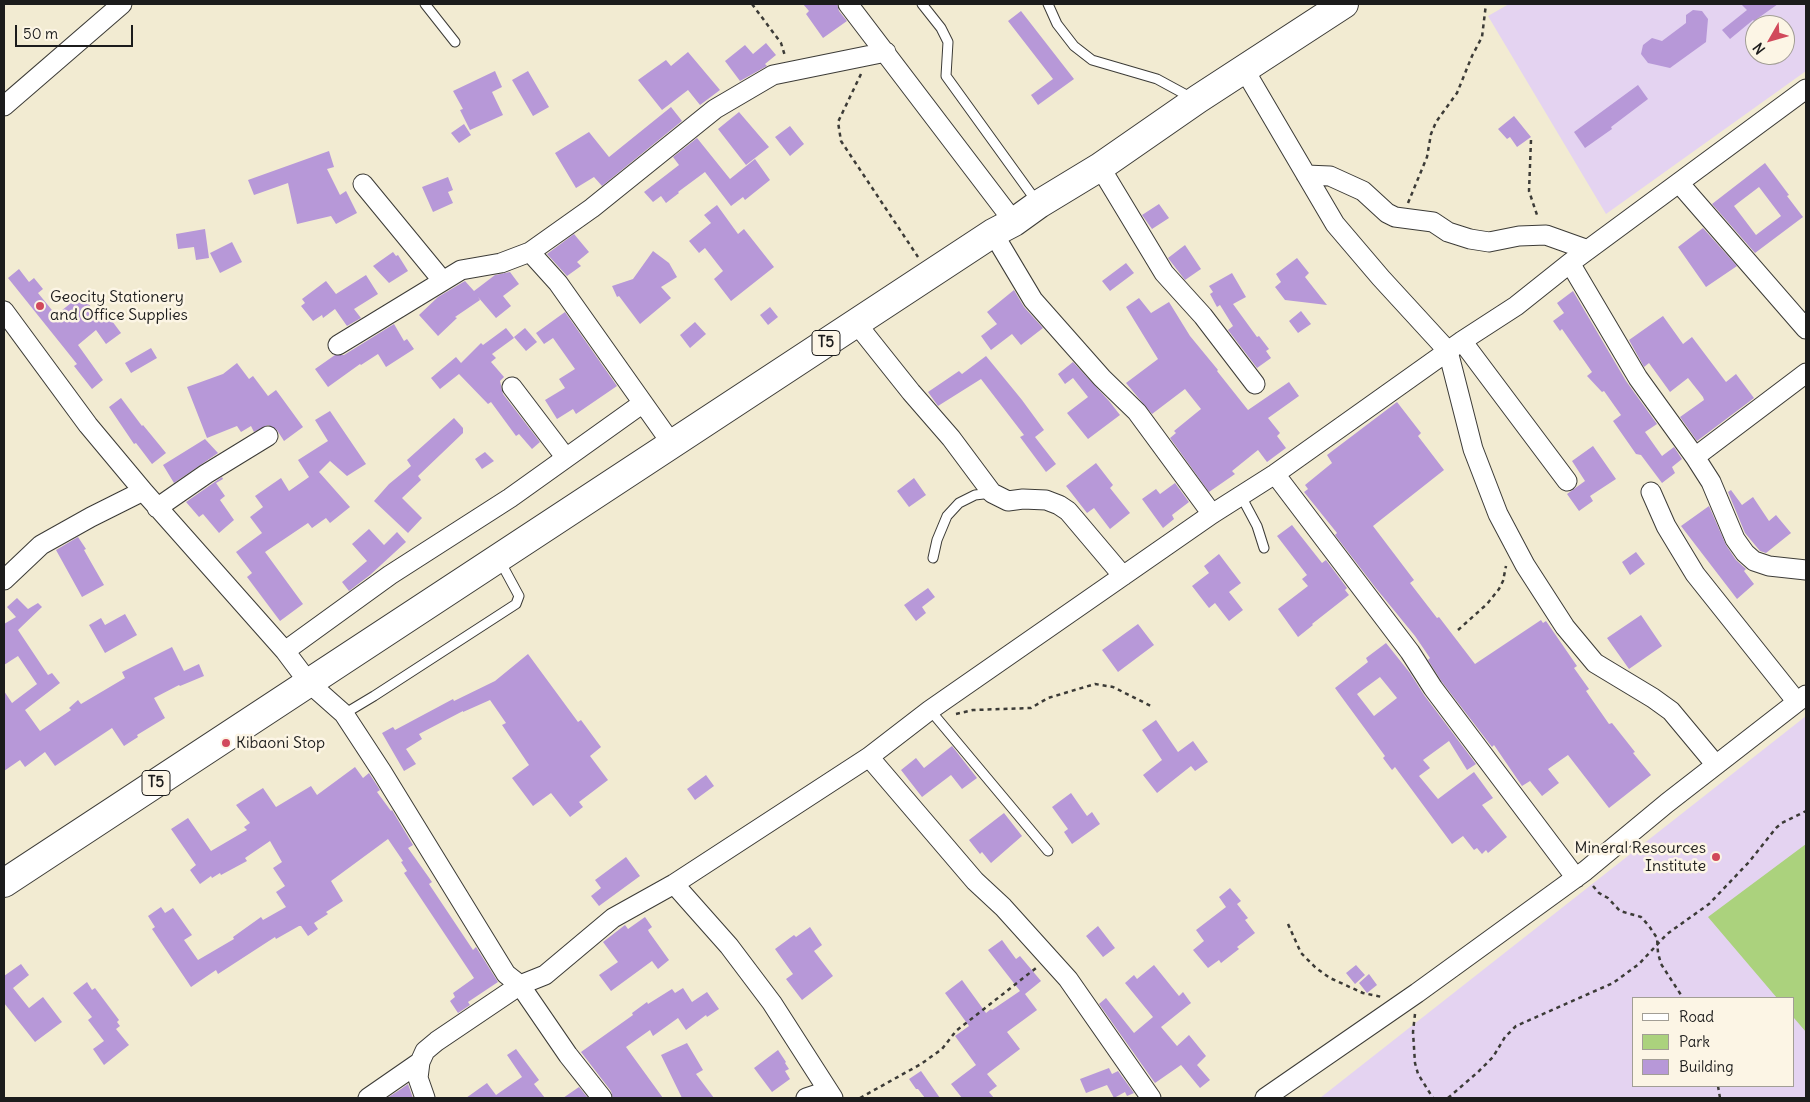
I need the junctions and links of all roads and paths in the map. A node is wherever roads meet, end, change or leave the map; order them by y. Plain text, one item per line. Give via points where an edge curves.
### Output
1 (122, 4) edge
2 (425, 4) edge
3 (752, 4) edge
4 (848, 4) edge
5 (922, 4) edge
6 (1048, 4) edge
7 (1344, 4) edge
8 (1486, 4) edge
9 (455, 42) dead end
10 (878, 54) junction
11 (1244, 69) junction
12 (787, 72) junction
13 (1806, 89) edge
14 (1197, 100) junction
15 (4, 106) edge
16 (1531, 140) dead end
17 (1100, 167) junction
18 (1306, 175) junction
19 (1679, 183) junction
20 (363, 184) dead end
21 (1038, 204) junction
22 (1402, 218) junction
23 (1003, 227) junction
24 (1546, 235) junction
25 (1588, 250) junction
26 (530, 252) junction
27 (1570, 263) junction
28 (930, 275) junction
29 (442, 280) junction
30 (4, 311) edge
31 (856, 323) junction
32 (1806, 329) edge
33 (338, 346) dead end
34 (1455, 346) junction
35 (1806, 373) edge
36 (1255, 384) dead end
37 (512, 387) dead end
38 (643, 403) junction
39 (268, 436) dead end
40 (672, 444) junction
41 (1695, 457) junction
42 (566, 458) junction
43 (1275, 474) junction
44 (1566, 481) dead end
45 (143, 491) junction
46 (1651, 492) dead end
47 (992, 493) junction
48 (1241, 496) junction
49 (157, 508) junction
50 (1212, 514) junction
51 (1264, 548) dead end
52 (933, 558) dead end
53 (498, 559) junction
54 (1506, 565) dead end
55 (1806, 570) edge
56 (1123, 576) junction
57 (4, 580) edge
58 (1458, 630) dead end
59 (285, 651) junction
60 (309, 683) junction
61 (1802, 698) edge
62 (1152, 706) dead end
63 (344, 714) junction
64 (934, 715) junction
65 (869, 757) junction
66 (1716, 765) junction
67 (1806, 811) edge
68 (1048, 850) dead end
69 (1580, 874) junction
70 (4, 883) edge
71 (674, 884) junction
72 (1288, 924) dead end
73 (1657, 943) junction
74 (1049, 957) junction
75 (520, 985) junction
76 (1412, 996) junction
77 (1682, 997) edge
78 (420, 1062) junction
79 (830, 1094) edge
80 (368, 1098) edge
81 (425, 1098) edge
82 (602, 1098) edge
83 (806, 1098) edge
84 (860, 1098) edge
85 (1150, 1098) edge
86 (1265, 1098) edge
87 (1433, 1098) edge
88 (1448, 1098) edge

1 - 15 street
2 - 9 lane
3 - 12 path via 781,43
4 - 10 street
5 - 21 lane via 948,42 946,76
6 - 14 lane via 1057,24 1074,46 1092,60 1157,79
7 - 11 highway, T5
8 - 22 path via 1482,37 1457,93 1436,122 1427,157
10 - 12 street
10 - 23 street
10 - 28 path via 838,122 841,142
11 - 14 highway, T5
11 - 18 street
12 - 26 street via 773,74 715,109 592,208
13 - 19 street
14 - 17 highway, T5
16 - 24 path via 1529,191
17 - 21 highway, T5
17 - 36 street via 1164,273 1203,316
18 - 22 street via 1330,176 1350,184 1363,191 1387,213
18 - 34 street via 1335,224 1380,278
19 - 25 street
19 - 32 street
20 - 29 street
21 - 23 highway, T5
22 - 24 street via 1433,222 1448,232 1489,242
23 - 28 highway, T5
23 - 50 street via 1033,300 1102,378 1137,412
24 - 25 street
25 - 27 street
26 - 29 street via 501,263 461,270
26 - 38 street via 558,283
27 - 34 street via 1516,306
27 - 41 street via 1638,378
28 - 31 highway, T5
29 - 33 street
30 - 45 street via 88,425
31 - 40 highway, T5
31 - 47 street via 952,438
34 - 43 street
34 - 44 street
34 - 66 street via 1474,449 1498,514 1526,565 1565,627 1595,663 1670,711
35 - 41 street
37 - 42 street
38 - 40 street
38 - 42 street
39 - 49 street
40 - 53 highway, T5
41 - 55 street via 1711,482 1734,539 1745,553 1754,561 1769,566
42 - 59 street via 390,575
43 - 48 street
43 - 69 street via 1410,652 1433,688
45 - 49 street
45 - 57 street via 42,545
46 - 61 street via 1666,526 1695,574
47 - 52 lane via 974,495 948,516
47 - 56 street via 1008,501 1046,500 1059,505 1068,511
48 - 50 street
48 - 51 lane
49 - 59 street
50 - 56 street
53 - 60 highway, T5
53 - 63 lane via 518,596 516,604
54 - 58 path via 1499,589
56 - 64 street
59 - 60 street
60 - 63 street
60 - 70 highway, T5
61 - 66 street
62 - 64 path via 1113,687 1095,684 1048,698 1031,708
63 - 75 street via 506,974
64 - 65 street
64 - 68 lane
65 - 71 street
65 - 74 street via 975,881
66 - 69 street
67 - 73 path via 1776,828 1709,904
69 - 73 path via 1620,911 1645,921
69 - 76 street
71 - 75 street via 613,918 545,974
71 - 79 street via 729,946 772,1003
72 - 76 path via 1301,953 1330,978 1363,993 1385,997
73 - 77 path via 1661,964
73 - 88 path via 1638,964 1613,983 1516,1026 1493,1057
74 - 84 path via 956,1031 942,1049
74 - 85 street via 1068,979
75 - 78 street via 437,1041 425,1051
75 - 82 street
76 - 86 street
76 - 87 path via 1415,1063
78 - 80 street
78 - 81 street via 418,1078
79 - 83 street

